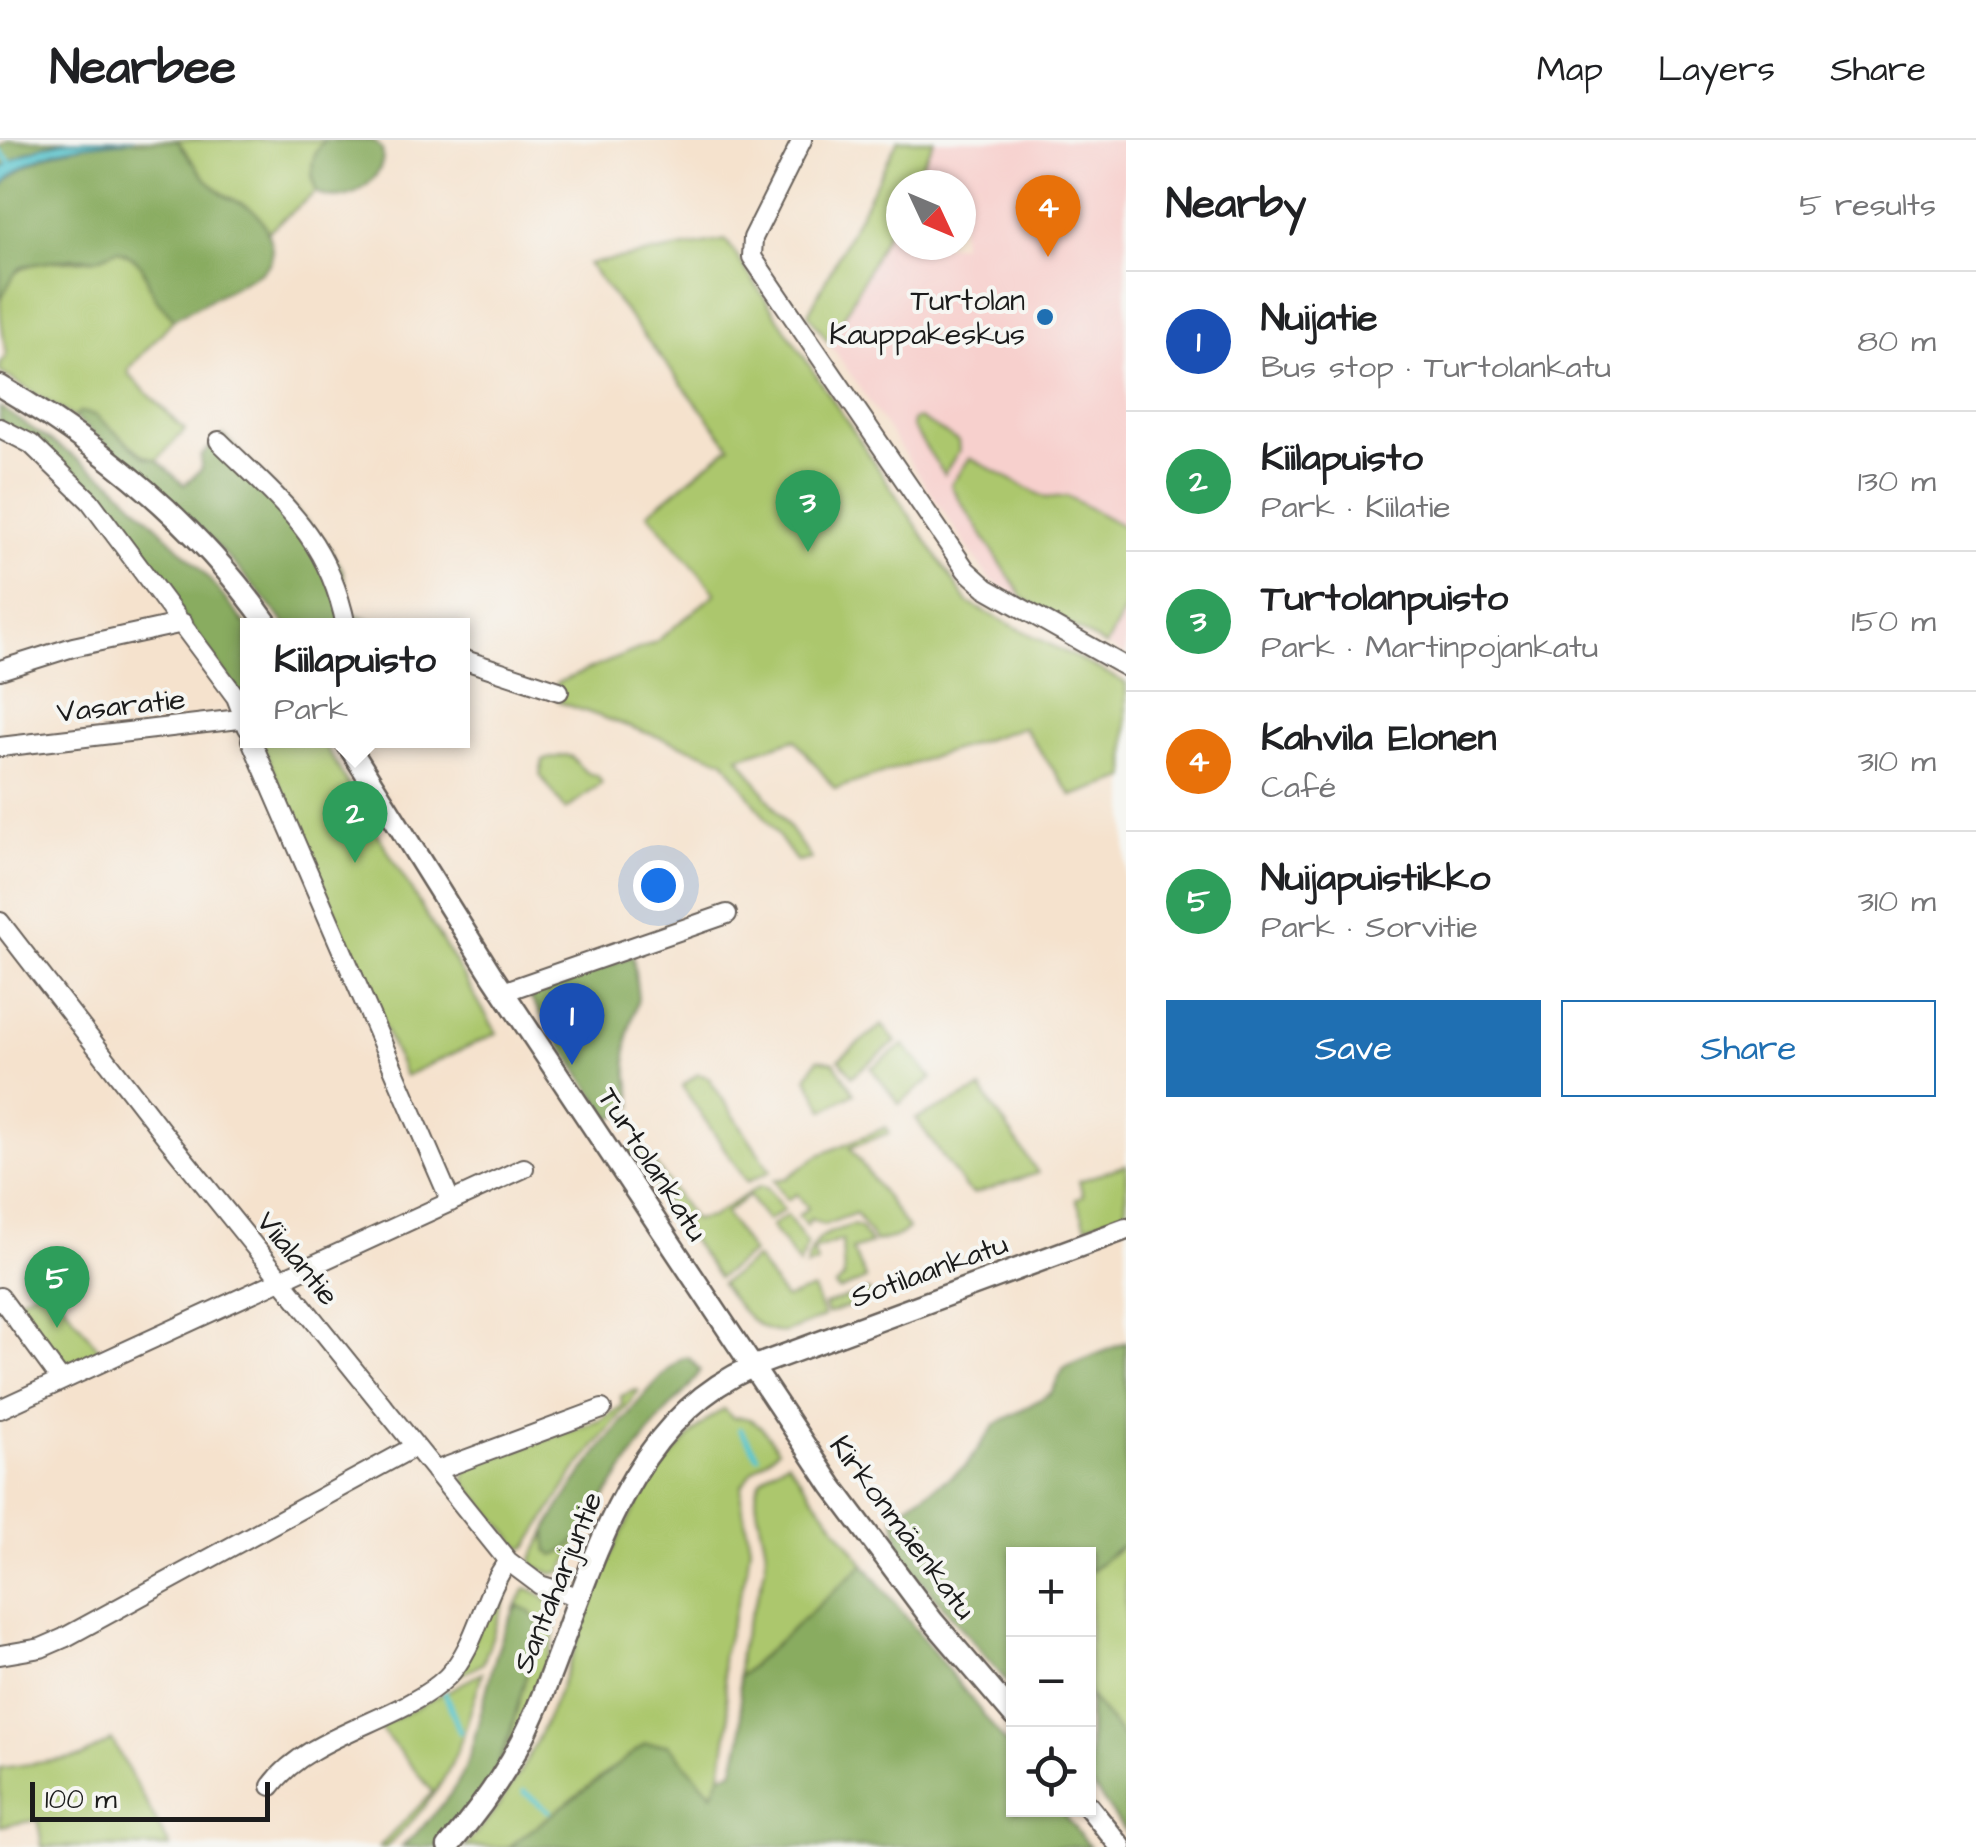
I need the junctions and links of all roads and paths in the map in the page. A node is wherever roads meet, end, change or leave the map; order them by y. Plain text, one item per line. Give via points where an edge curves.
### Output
1 (802, 140) edge
2 (0, 386) edge
3 (0, 428) edge
4 (219, 441) dead end
5 (263, 618) edge
6 (344, 618) edge
7 (183, 623) junction
8 (470, 662) edge
9 (1126, 667) edge
10 (0, 670) edge
11 (559, 692) dead end
12 (240, 706) edge
13 (240, 723) edge
14 (0, 746) edge
15 (254, 748) edge
16 (350, 748) edge
17 (727, 914) dead end
18 (0, 922) edge
19 (503, 992) junction
20 (524, 1168) dead end
21 (451, 1202) junction
22 (1126, 1229) edge
23 (280, 1280) junction
24 (0, 1297) edge
25 (752, 1367) junction
26 (60, 1380) junction
27 (0, 1409) edge
28 (602, 1409) dead end
29 (414, 1447) junction
30 (436, 1472) junction
31 (508, 1561) junction
32 (579, 1597) junction
33 (0, 1655) edge
34 (1006, 1707) edge
35 (271, 1786) dead end
36 (1096, 1816) edge
37 (448, 1847) edge
38 (1121, 1847) edge

1 - 9 street via 752,238 752,257 966,570 986,588
2 - 5 main road via 125,470 212,555
3 - 7 street via 32,444 90,500
4 - 6 street via 322,552
7 - 10 street via 72,646
7 - 12 street
8 - 11 street
13 - 14 street, Vasaratie
15 - 21 street
16 - 19 main road, Turtolankatu
17 - 19 street
18 - 23 street, Viialantie
19 - 25 main road, Turtolankatu
20 - 21 street
21 - 23 street
22 - 25 main road, Sotilaankatu
23 - 26 street
23 - 29 street, Viialantie
24 - 26 street
25 - 32 main road, Santaharjuntie via 702,1396 652,1450
25 - 34 main road, Kirkonmäenkatu via 865,1531
26 - 27 street
28 - 30 street
29 - 30 street, Viialantie
29 - 33 street via 64,1638
30 - 31 street, Viialantie
31 - 32 street, Viialantie via 540,1586
31 - 35 street via 444,1680 311,1752
32 - 37 main road, Santaharjuntie via 525,1735 486,1802
36 - 38 main road

